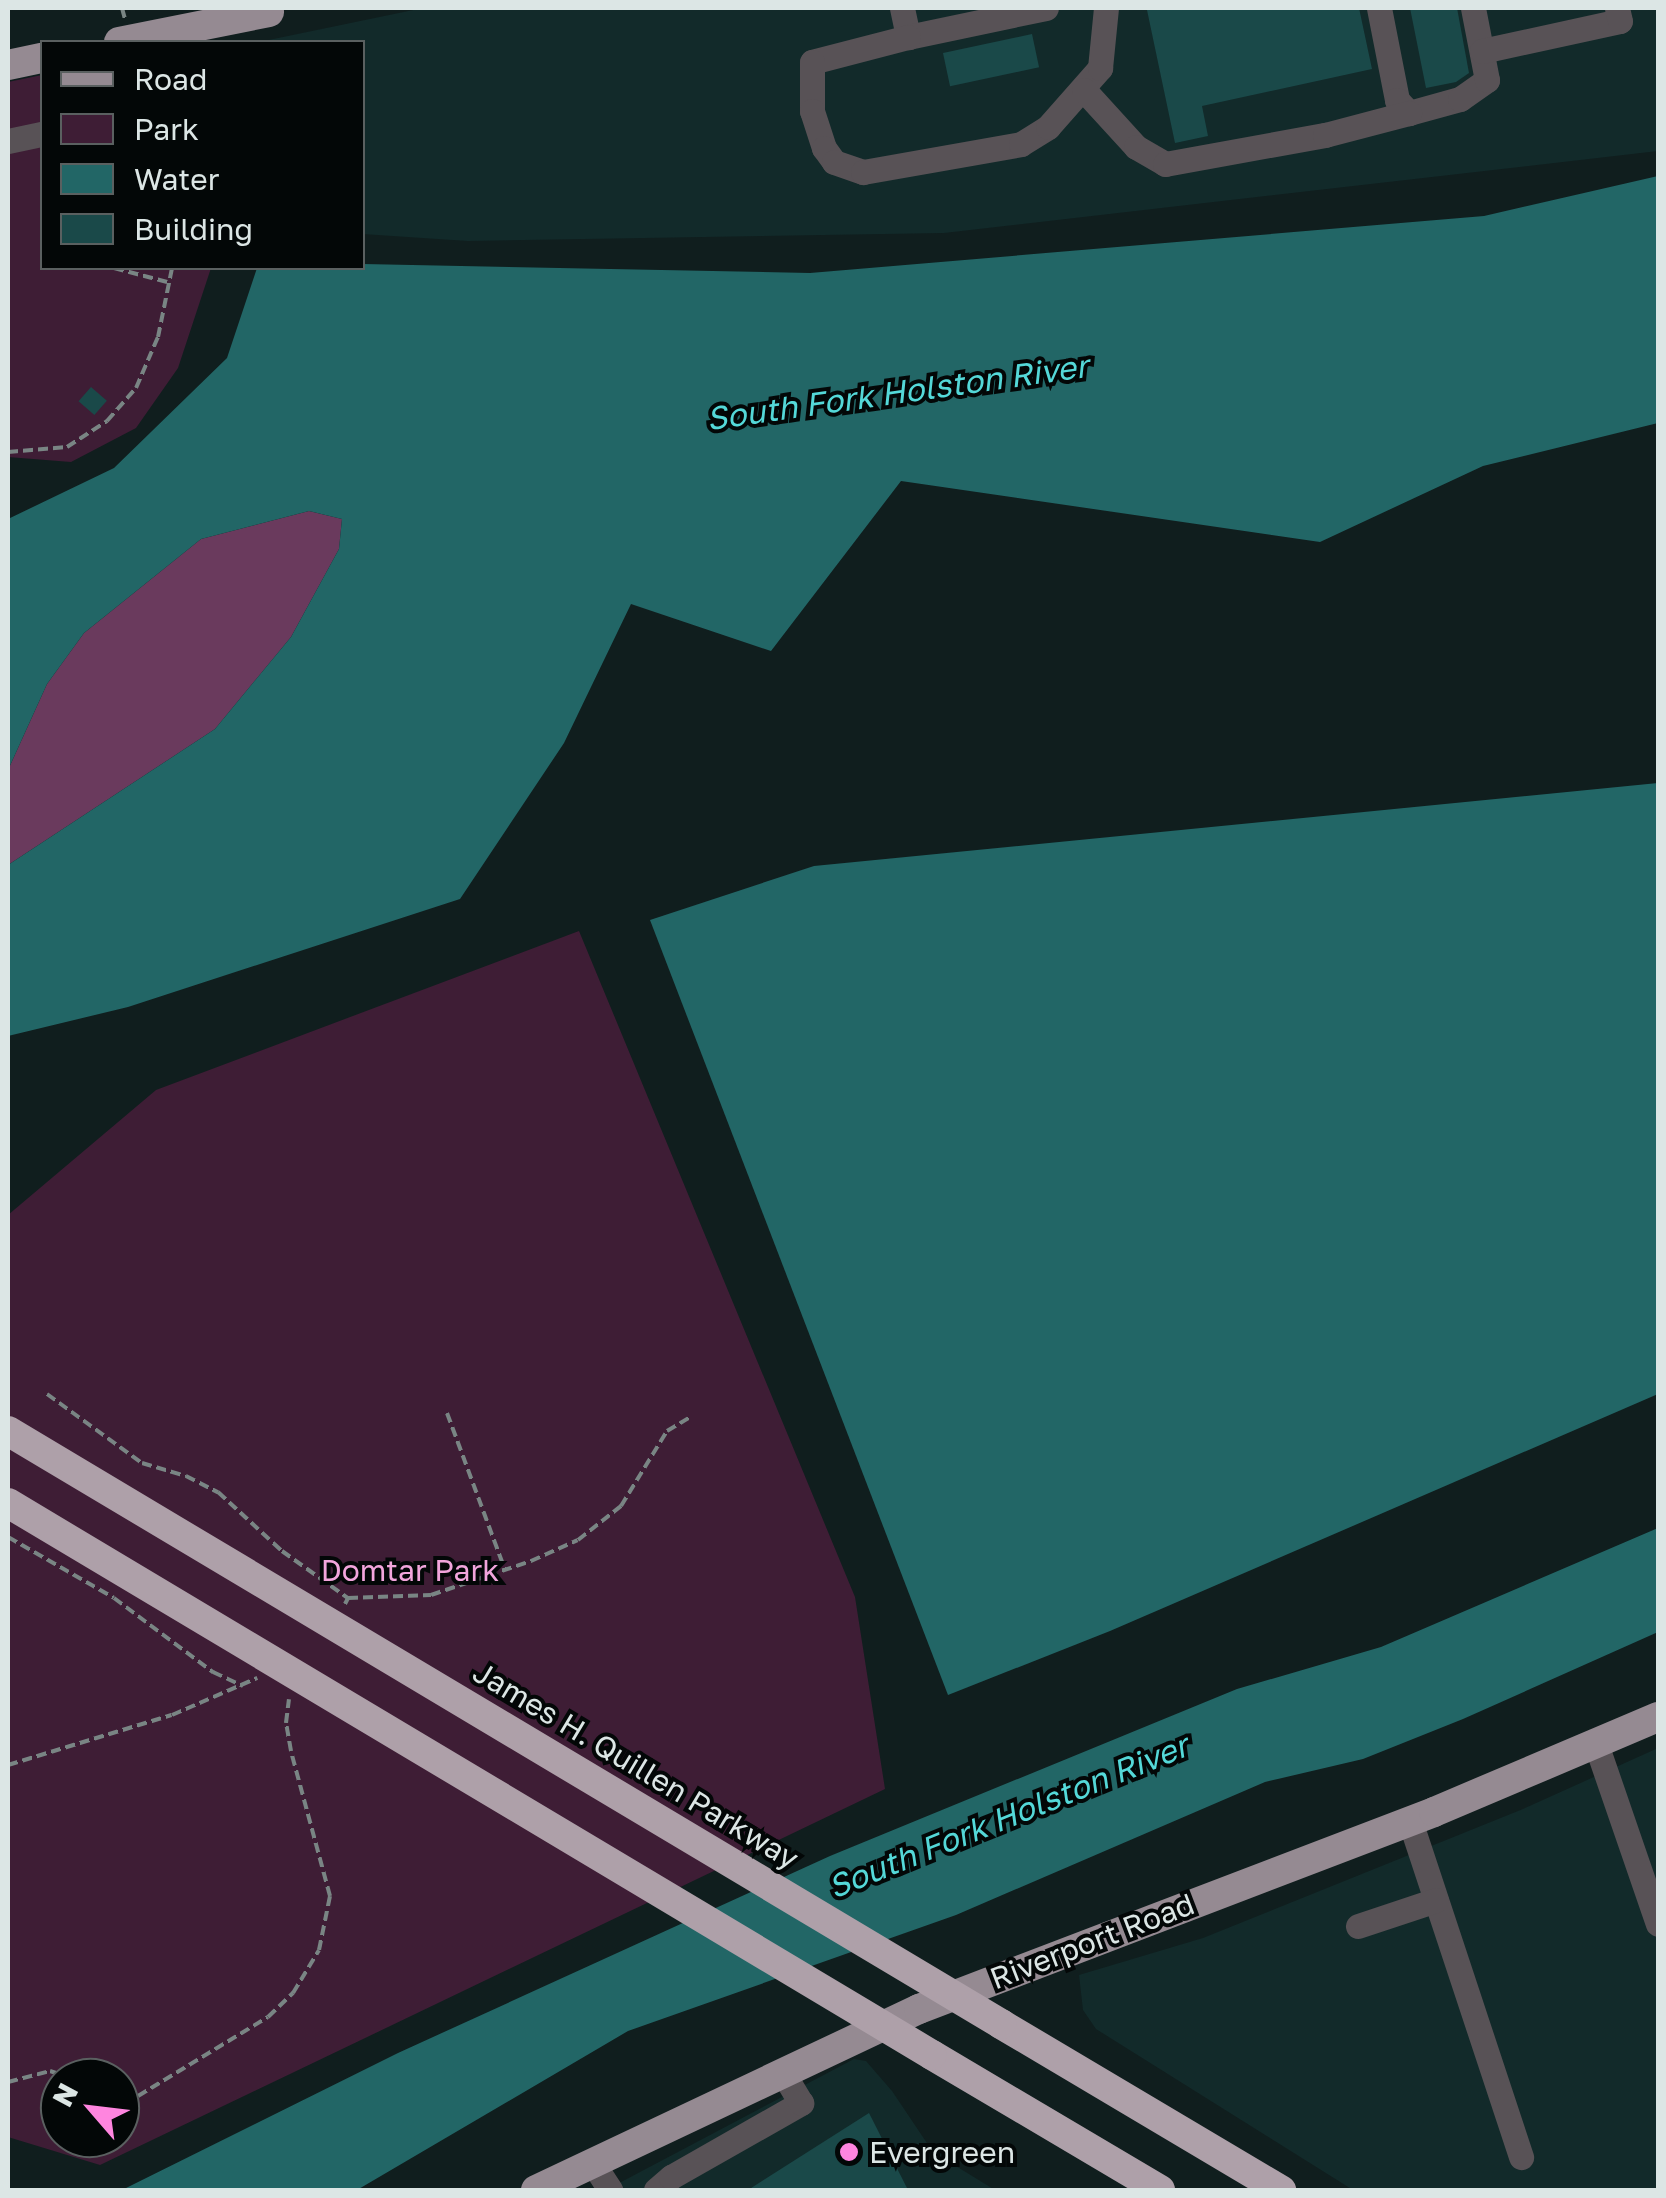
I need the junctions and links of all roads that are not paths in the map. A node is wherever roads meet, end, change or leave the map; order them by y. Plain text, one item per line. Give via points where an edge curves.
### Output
1 (902, 8) edge
2 (1046, 8) edge
3 (1106, 8) edge
4 (1379, 8) edge
5 (1473, 8) edge
6 (280, 10) edge
7 (993, 14) edge
8 (1619, 14) edge
9 (908, 37) junction
10 (130, 40) edge
11 (1482, 51) junction
12 (40, 58) edge
13 (8, 65) edge
14 (1084, 90) junction
15 (1409, 112) junction
16 (40, 134) edge
17 (8, 141) edge
18 (8, 1431) edge
19 (8, 1503) edge
20 (1658, 1716) edge
21 (1596, 1744) junction
22 (1410, 1821) junction
23 (1436, 1900) junction
24 (1658, 1924) edge
25 (1358, 1926) dead end
26 (782, 2071) junction
27 (1522, 2157) dead end
28 (602, 2178) edge
29 (536, 2190) edge
30 (656, 2190) edge
31 (1160, 2190) edge
32 (1281, 2190) edge

1 - 9 street
2 - 7 street
3 - 14 street via 1100,68
4 - 15 street via 1396,100
5 - 11 street
6 - 10 main road, bridge
7 - 9 street
8 - 11 street
9 - 14 street via 812,62 812,111 834,162 863,172 1021,144
11 - 15 street via 1487,80 1460,100
12 - 13 main road
14 - 15 street via 1136,148 1164,164
16 - 17 street
18 - 32 highway, James H. Quillen Parkway, bridge
19 - 31 highway, bridge
20 - 21 main road, Riverport Road
21 - 22 main road, Riverport Road
21 - 24 street
22 - 23 street
22 - 26 main road, Riverport Road via 1027,1964
23 - 25 street
23 - 27 street
26 - 28 main road, Riverport Road
26 - 30 street via 801,2103
28 - 29 main road, Riverport Road

